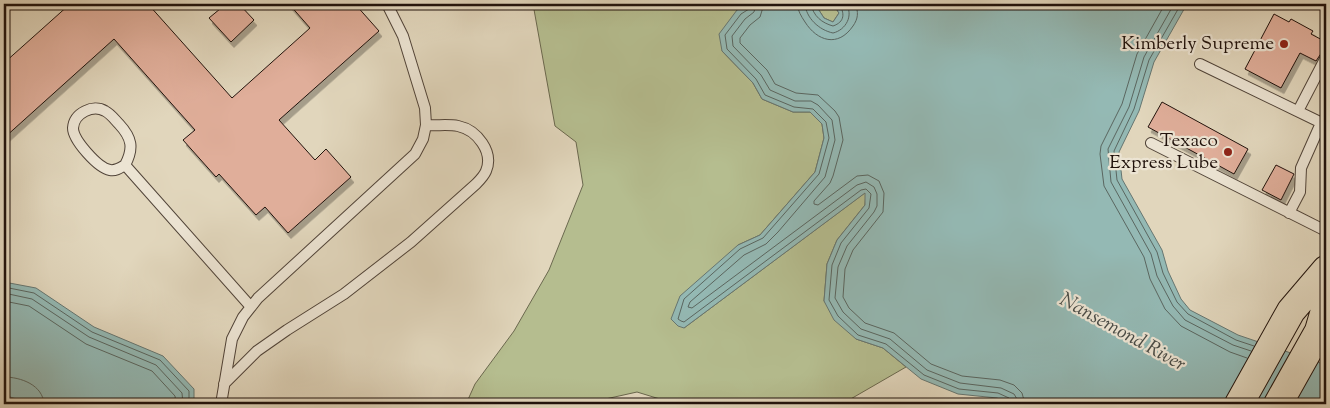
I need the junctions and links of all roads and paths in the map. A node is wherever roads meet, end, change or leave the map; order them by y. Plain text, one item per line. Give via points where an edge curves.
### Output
1 (387, 4) edge
2 (1326, 57) edge
3 (1200, 64) dead end
4 (1298, 111) junction
5 (1324, 124) edge
6 (426, 125) junction
7 (1152, 143) dead end
8 (125, 165) junction
9 (1289, 213) junction
10 (1326, 232) edge
11 (1326, 270) edge
12 (251, 307) junction
13 (1326, 307) edge
14 (224, 384) junction
15 (221, 404) edge
16 (1239, 404) edge
17 (1278, 404) edge

1 - 6 lane via 403,36 425,108
2 - 4 lane
3 - 4 lane
4 - 5 lane
5 - 9 lane via 1301,168 1300,192
6 - 12 lane via 415,154
6 - 14 lane via 459,126 477,136 488,156 483,176 411,242 344,294 257,352
7 - 9 lane
8 - 8 lane via 132,150 126,131 108,112 94,107 85,111 73,127 80,144 103,167 110,170
8 - 12 lane
9 - 10 lane
11 - 16 main road via 1291,311
12 - 14 lane via 232,339
13 - 17 main road via 1319,331
14 - 15 lane

